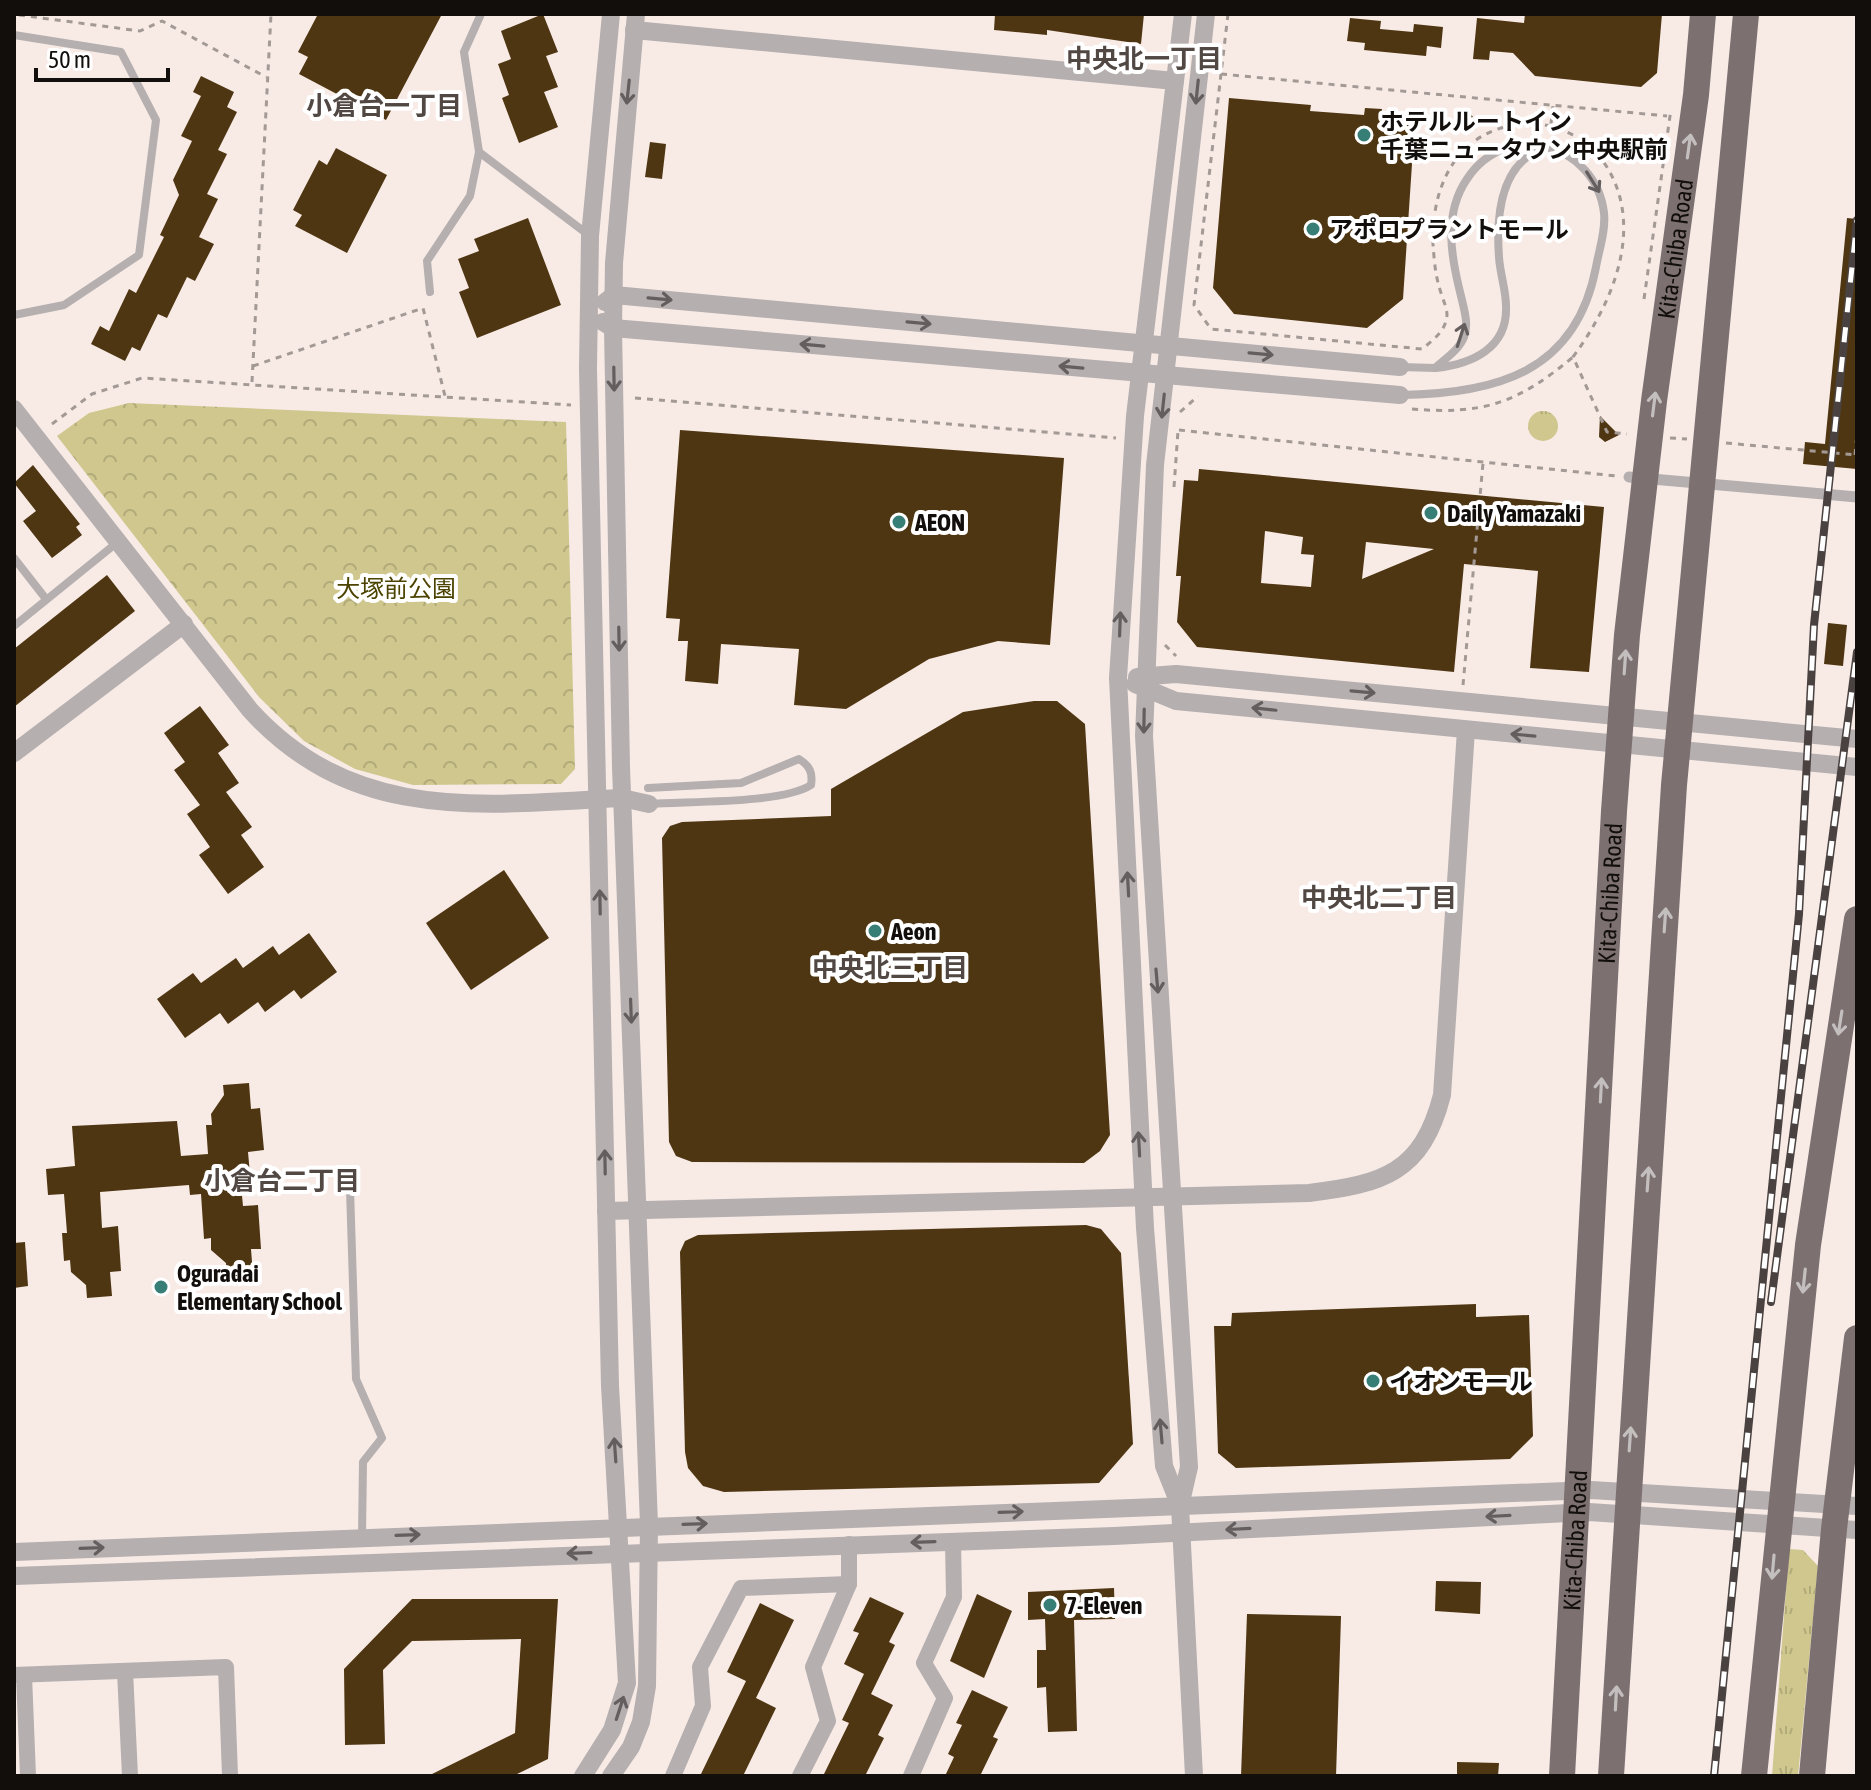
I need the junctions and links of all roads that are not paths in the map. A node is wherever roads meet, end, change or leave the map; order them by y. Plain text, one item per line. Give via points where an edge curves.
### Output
1 (481, 14) edge
2 (611, 14) edge
3 (1183, 14) edge
4 (1206, 14) edge
5 (1703, 14) edge
6 (1746, 14) edge
7 (635, 22) edge
8 (14, 35) edge
9 (1175, 81) junction
10 (1550, 146) junction
11 (479, 152) junction
12 (590, 236) junction
13 (430, 292) dead end
14 (614, 295) junction
15 (588, 314) junction
16 (14, 315) edge
17 (613, 328) junction
18 (1143, 343) junction
19 (1169, 346) junction
20 (1400, 367) joint
21 (1435, 368) junction
22 (1140, 373) junction
23 (1166, 375) junction
24 (1400, 401) joint
25 (14, 409) edge
26 (1629, 477) road end
27 (1857, 497) edge
28 (119, 541) junction
29 (14, 558) edge
30 (46, 599) junction
31 (15, 623) edge
32 (184, 624) junction
33 (1118, 678) junction
34 (1145, 682) junction
35 (1466, 730) junction
36 (1857, 739) edge
37 (14, 753) edge
38 (1857, 767) edge
39 (648, 796) junction
40 (622, 798) junction
41 (597, 799) junction
42 (1857, 919) edge
43 (350, 1189) dead end
44 (1171, 1196) junction
45 (1143, 1197) junction
46 (638, 1210) junction
47 (606, 1211) junction
48 (1857, 1338) edge
49 (1584, 1501) junction
50 (1180, 1506) junction
51 (1846, 1517) edge
52 (649, 1525) junction
53 (620, 1527) junction
54 (1182, 1532) junction
55 (362, 1537) junction
56 (953, 1541) junction
57 (849, 1544) junction
58 (648, 1551) junction
59 (14, 1552) edge
60 (622, 1552) junction
61 (14, 1576) edge
62 (849, 1584) junction
63 (125, 1671) junction
64 (19, 1675) edge
65 (28, 1776) edge
66 (130, 1776) edge
67 (230, 1776) edge
68 (583, 1776) edge
69 (611, 1776) edge
70 (673, 1776) edge
71 (800, 1776) edge
72 (911, 1776) edge
73 (1194, 1776) edge
74 (1562, 1776) edge
75 (1611, 1776) edge
76 (1754, 1776) edge
77 (1812, 1776) edge

1 - 11 lane via 464,52
2 - 12 street
3 - 9 street
4 -> 19 street
49 -> 5 highway, Kita-Chiba Road via 1614,811 1627,635
75 -> 6 highway, Kita-Chiba Road via 1673,801
7 - 9 street
7 -> 14 street
8 - 16 lane via 121,52 156,120 139,255 64,305
9 - 18 street
10 - 21 lane via 1518,163 1502,198 1499,258 1507,305 1500,337 1473,361
21 -> 10 lane via 1464,336 1466,320 1450,235 1462,186 1483,160 1504,149 1523,143
10 -> 24 lane via 1582,165 1602,199 1605,220 1592,287 1578,318 1543,362 1506,381 1476,391
11 - 12 lane
11 - 13 lane via 470,196 427,261
12 - 15 street
14 - 15 street
14 - 17 street
14 -> 18 street
15 - 17 street
15 - 41 street
22 -> 17 street
17 -> 40 street
18 - 19 street
18 - 22 street
19 -> 20 street
19 - 23 street
20 - 21 lane
22 - 23 street
33 -> 22 street
23 - 24 street
23 -> 34 street via 1155,465
25 - 28 street
26 - 27 street
28 - 30 lane
28 - 32 street
29 - 30 lane
30 - 31 lane
32 - 37 street
32 - 41 street via 267,729 319,768 351,783 443,802
33 - 34 street
45 -> 33 street
35 -> 34 street via 1176,701
34 -> 36 street via 1176,674
34 -> 44 street via 1152,909
38 -> 35 street
35 - 44 street via 1442,1095 1422,1148 1384,1178 1352,1188
39 - 39 lane via 741,783 799,759 813,777 801,792 778,796
39 - 40 street
40 - 41 street
40 -> 46 street
47 -> 41 street
42 -> 76 highway via 1808,1245
43 - 55 lane via 356,1379 382,1438 363,1462
44 - 45 street
44 - 50 street via 1189,1467
45 - 46 street
50 -> 45 street via 1164,1466
46 - 47 street
46 - 52 street
53 -> 47 street
48 - 51 highway
49 - 50 street
49 - 51 street via 1809,1504
49 - 51 street via 1806,1528
49 -> 54 street
49 - 74 highway, Kita-Chiba Road
52 -> 50 street
50 - 54 street
51 - 77 highway
52 - 53 street
52 - 58 street
55 -> 53 street
53 - 60 street
54 - 56 street
54 - 73 street
59 -> 55 street
56 -> 57 street
56 - 72 street via 954,1597 924,1663 945,1698
57 - 58 street
57 - 62 street
58 - 60 street
58 - 69 street via 647,1686 641,1722
60 -> 61 street
68 -> 60 street via 612,1730 627,1683
62 - 70 street via 741,1588 700,1667 703,1706
62 - 71 street via 813,1667 828,1721
63 - 64 street
63 - 66 street
63 - 67 street via 226,1667
64 - 65 street

